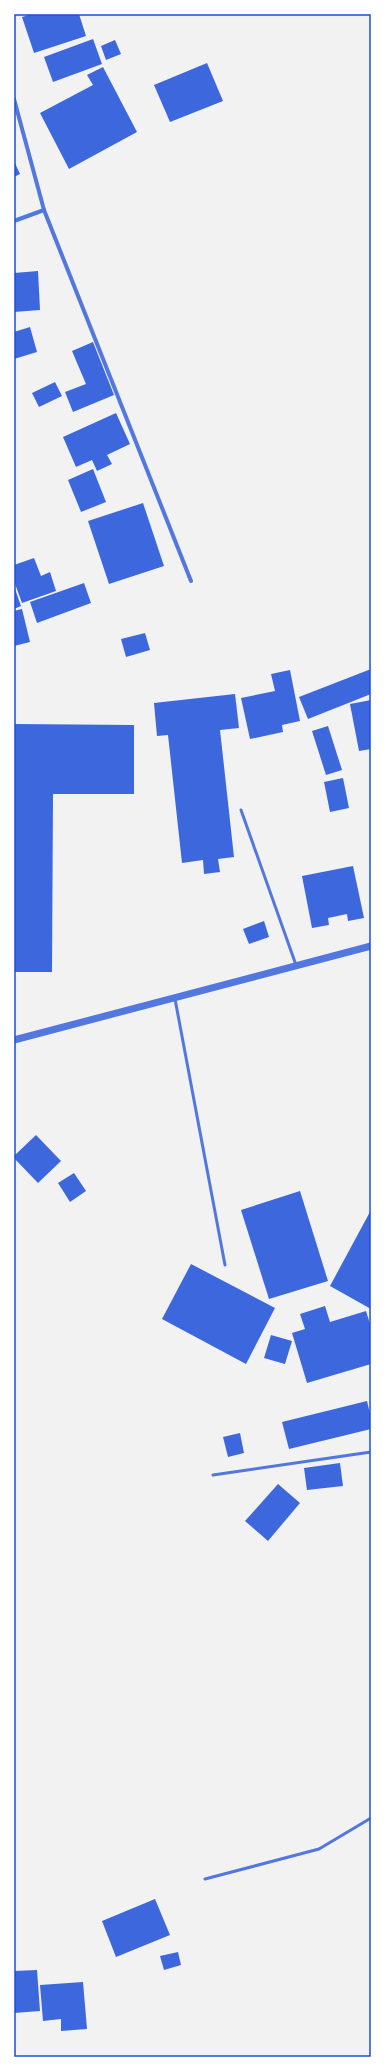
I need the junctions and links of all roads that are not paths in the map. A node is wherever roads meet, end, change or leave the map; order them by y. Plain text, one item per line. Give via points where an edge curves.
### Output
1 (14, 99) edge
2 (44, 210) junction
3 (14, 221) edge
4 (191, 581) dead end
5 (241, 810) dead end
6 (371, 946) edge
7 (296, 965) junction
8 (174, 997) junction
9 (14, 1040) edge
10 (225, 1265) dead end
11 (371, 1452) edge
12 (213, 1475) dead end
13 (371, 1818) edge
14 (205, 1879) dead end

1 - 2 street
2 - 3 street
2 - 4 street
5 - 7 lane
6 - 7 street
7 - 8 street
8 - 9 street
8 - 10 lane
11 - 12 lane
13 - 14 lane via 319,1849

